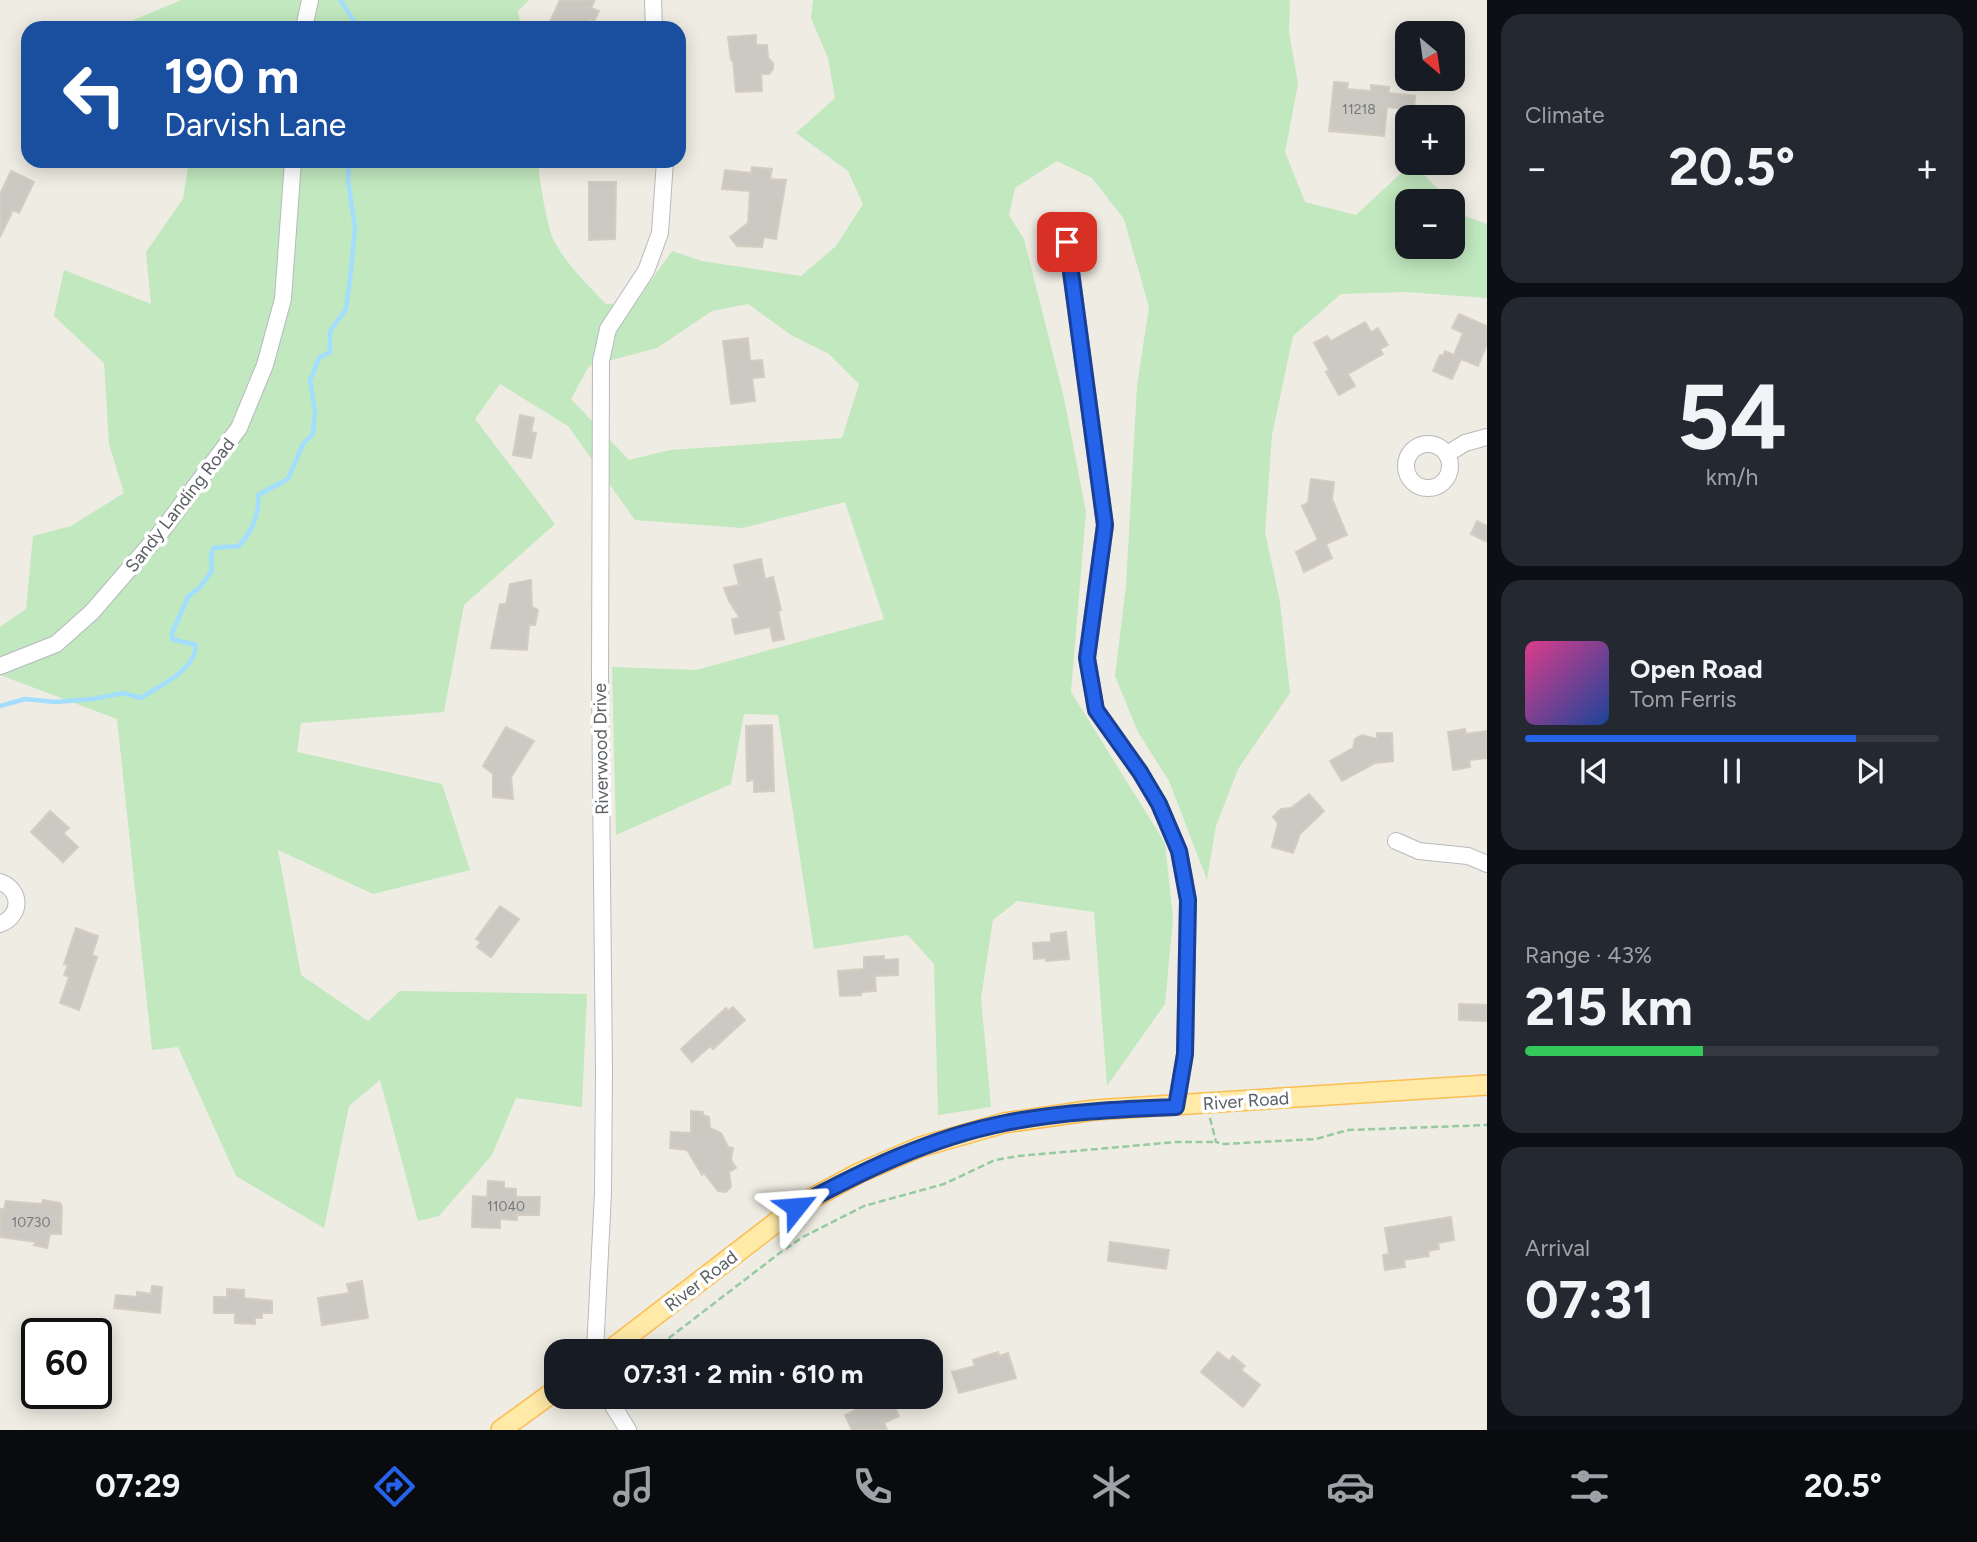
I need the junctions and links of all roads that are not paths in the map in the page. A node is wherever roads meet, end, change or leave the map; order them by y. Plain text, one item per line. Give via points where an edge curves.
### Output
1 (310, 0) edge
2 (653, 0) edge
3 (306, 21) edge
4 (654, 21) edge
5 (292, 168) edge
6 (665, 168) edge
7 (1067, 242) dead end
8 (1487, 437) edge
9 (1447, 454) dead end
10 (0, 666) edge
11 (1396, 841) dead end
12 (1487, 864) edge
13 (0, 881) edge
14 (0, 924) edge
15 (1487, 1086) edge
16 (1176, 1107) junction
17 (596, 1339) edge
18 (625, 1339) edge
19 (544, 1399) edge
20 (615, 1409) edge
21 (501, 1430) edge
22 (628, 1430) edge

1 - 3 street
2 - 4 street
5 - 10 street, Sandy Landing Road via 283,299 265,365 239,428 161,532 92,612 56,643
6 - 17 street, Riverwood Drive via 660,233 646,271 608,329 601,361 604,1098
7 - 16 street via 1105,525 1087,658 1096,710 1159,804 1179,851 1188,900 1185,1054
8 - 9 street
11 - 12 street via 1419,851 1468,856
13 - 14 street via 15,892 17,906 11,918
15 - 16 main road, River Road
16 - 18 main road, River Road via 1094,1110 1004,1123 920,1147 796,1207
19 - 21 main road
20 - 22 street

